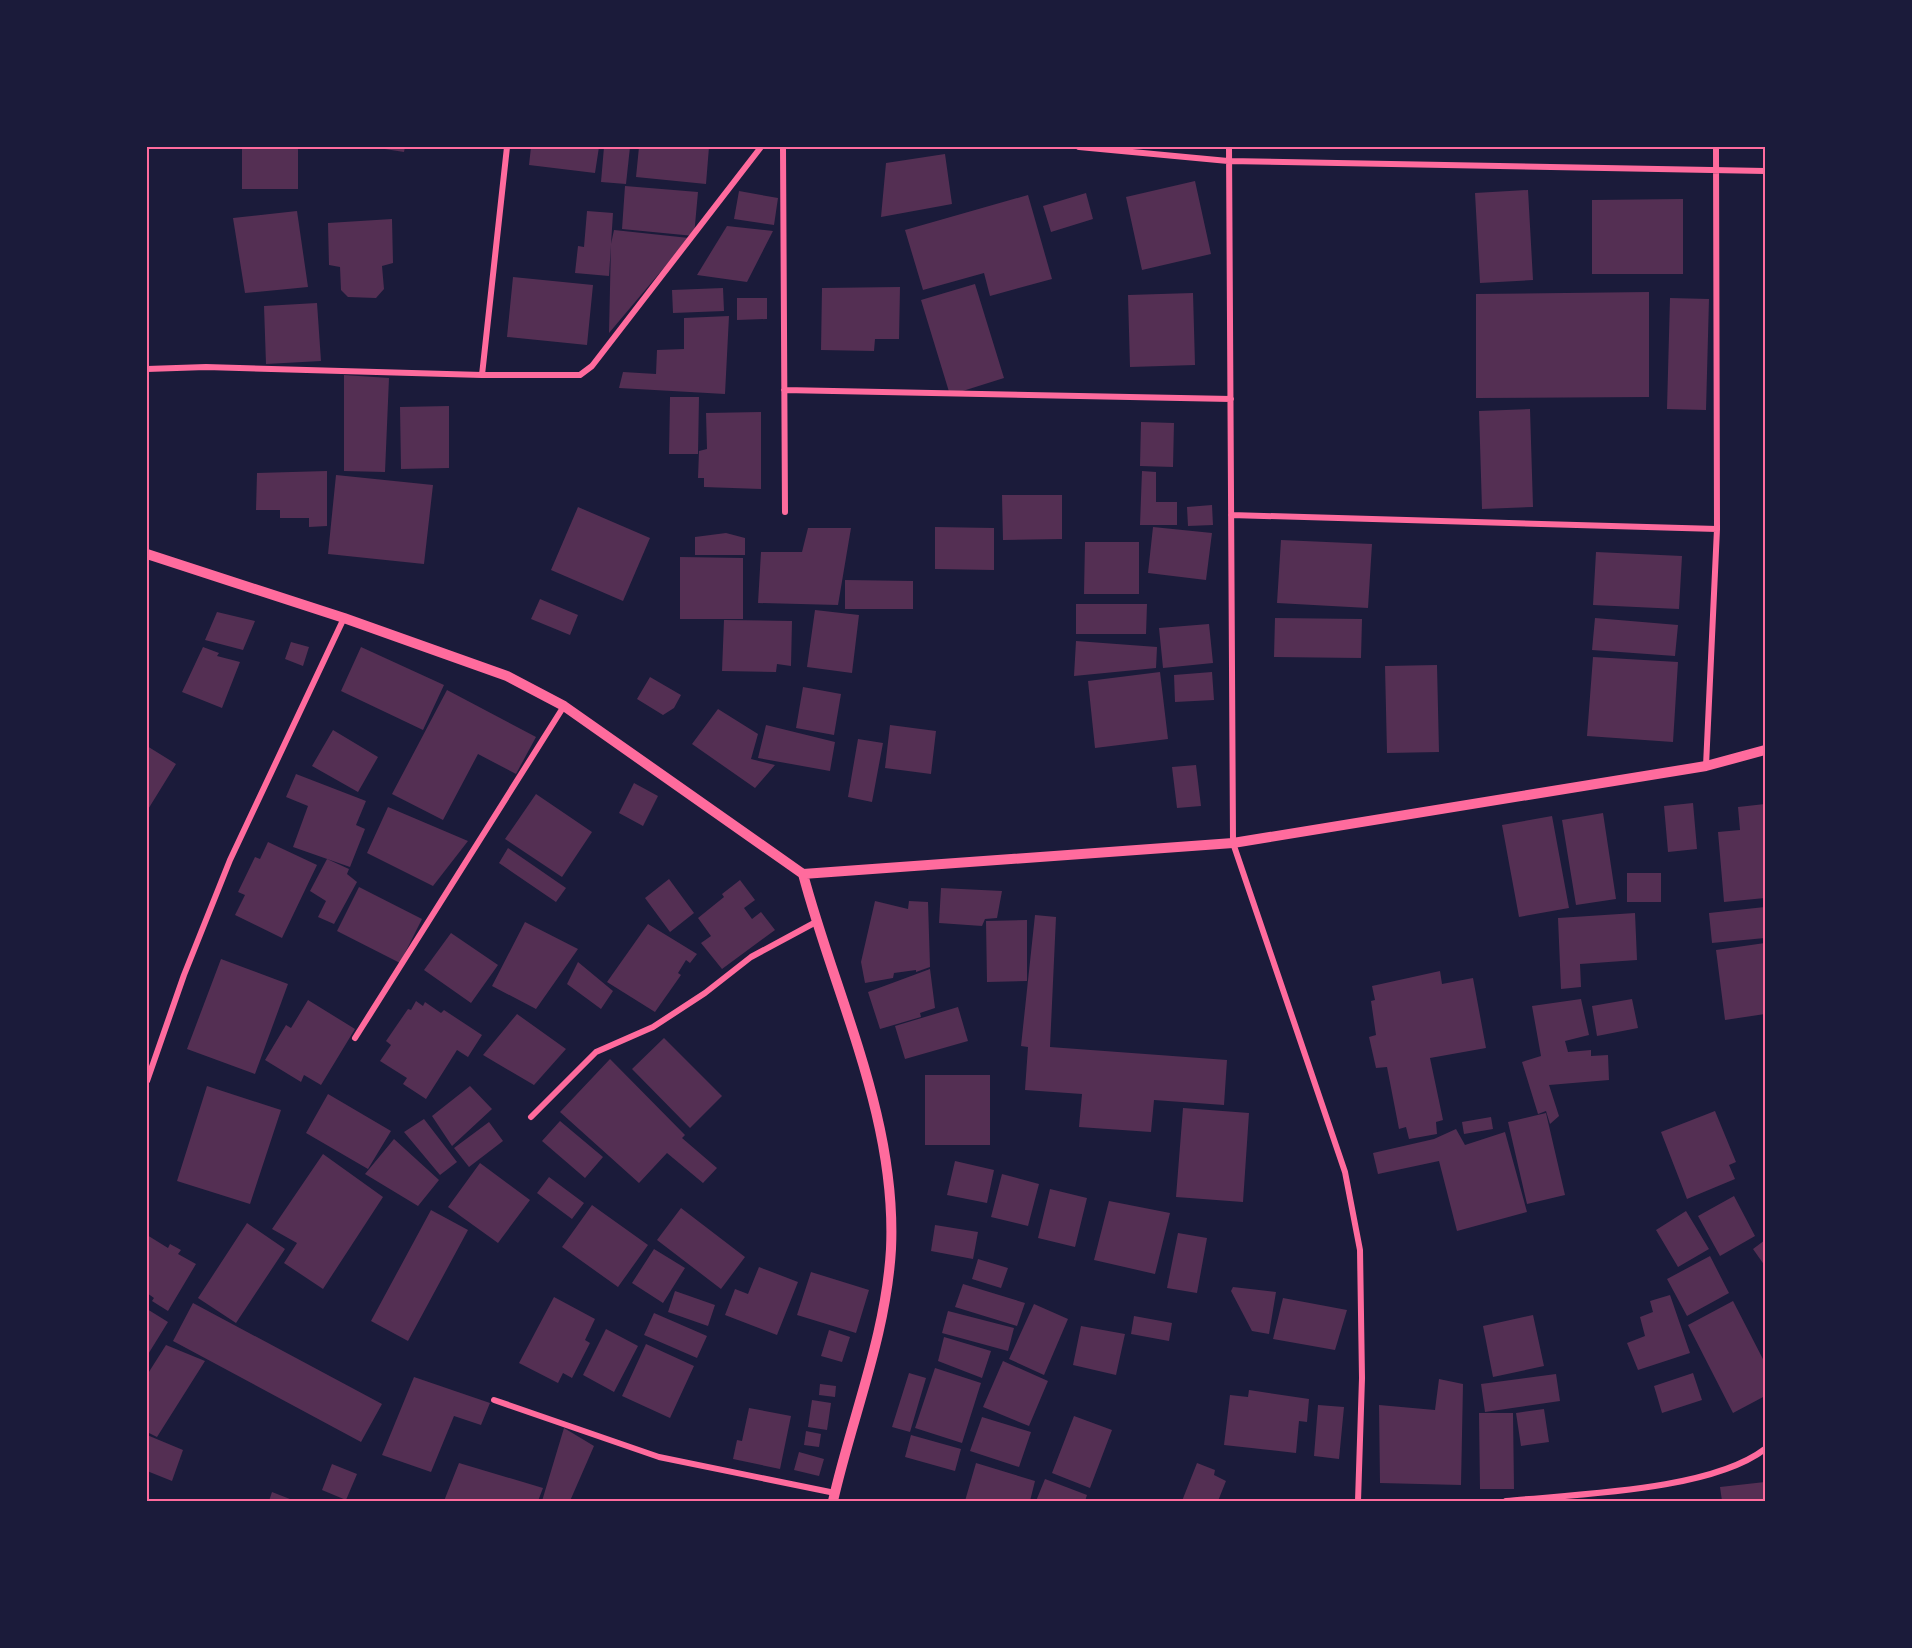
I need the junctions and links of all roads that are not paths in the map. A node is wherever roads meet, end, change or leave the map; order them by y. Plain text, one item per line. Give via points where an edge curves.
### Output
1 (507, 147) edge
2 (761, 147) edge
3 (783, 147) edge
4 (1079, 147) edge
5 (1229, 147) edge
6 (1716, 147) edge
7 (1228, 161) junction
8 (1716, 171) junction
9 (1765, 171) edge
10 (147, 369) edge
11 (482, 375) junction
12 (784, 390) junction
13 (1231, 399) junction
14 (785, 512) dead end
15 (1231, 515) junction
16 (1718, 529) junction
17 (147, 554) edge
18 (344, 618) junction
19 (564, 706) junction
20 (1765, 750) edge
21 (1706, 766) junction
22 (1233, 843) junction
23 (803, 874) junction
24 (816, 922) junction
25 (355, 1038) dead end
26 (147, 1081) edge
27 (531, 1117) dead end
28 (494, 1400) dead end
29 (1765, 1449) edge
30 (834, 1497) edge
31 (1358, 1501) edge
32 (1506, 1501) edge

1 - 11 street
2 - 11 street via 592,366 580,375
3 - 12 street
4 - 7 street
5 - 7 street
6 - 8 street
7 - 8 street
7 - 13 street
8 - 9 street
8 - 16 street
10 - 11 street via 206,367
12 - 13 street
12 - 14 street
13 - 15 street
15 - 16 street
15 - 22 street
16 - 21 street
17 - 18 street
18 - 19 street via 507,676
18 - 26 street via 222,878
19 - 23 street
19 - 25 street
20 - 21 street
21 - 22 street
22 - 23 street
22 - 31 street via 1345,1172 1354,1217 1360,1250 1361,1297
23 - 24 street
24 - 27 street via 751,957 653,1027 596,1052
24 - 30 street via 866,1069 887,1163 891,1248 878,1338
28 - 30 street via 659,1457
29 - 32 street via 1714,1475

